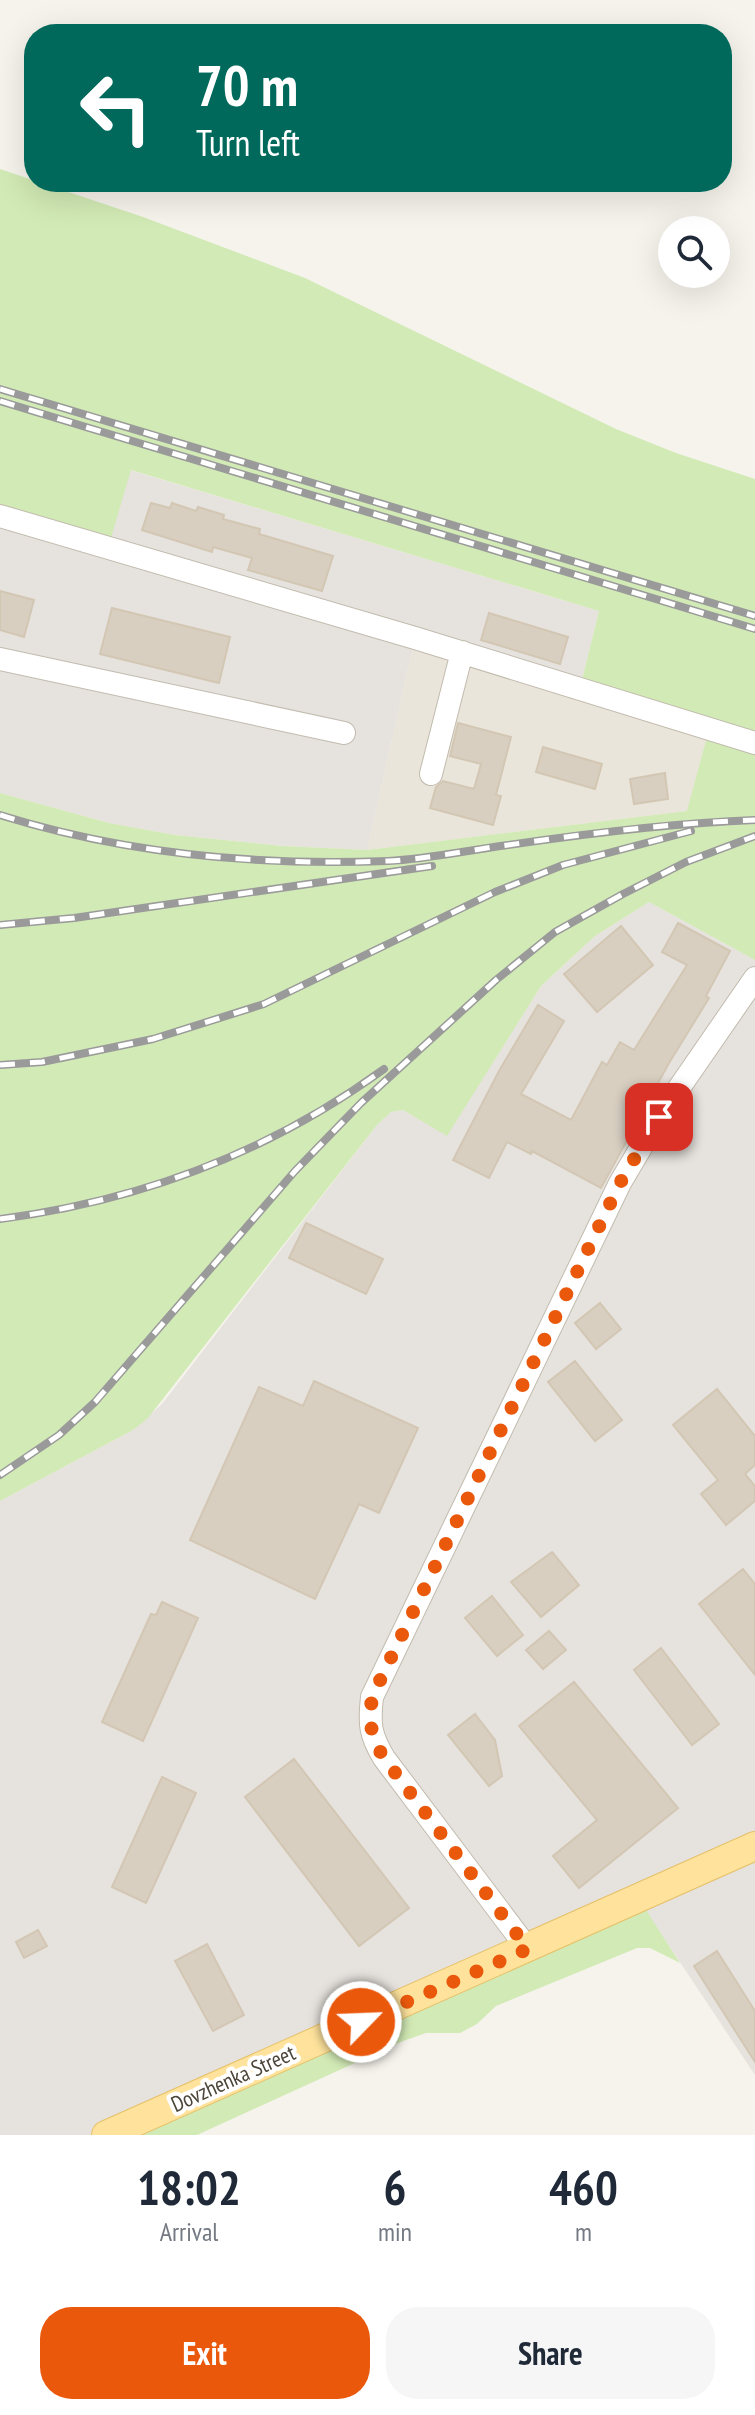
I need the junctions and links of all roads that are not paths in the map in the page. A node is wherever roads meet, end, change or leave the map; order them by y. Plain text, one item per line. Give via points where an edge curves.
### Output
1 (0, 516) edge
2 (462, 652) junction
3 (0, 659) edge
4 (344, 733) dead end
5 (755, 743) edge
6 (431, 774) dead end
7 (755, 978) edge
8 (755, 1846) edge
9 (528, 1949) junction
10 (106, 2135) edge

1 - 2 street
2 - 5 street
2 - 6 street
3 - 4 street
7 - 9 street via 629,1166 372,1697 372,1739
8 - 9 main road, Dovzhenka Street
9 - 10 main road, Dovzhenka Street

